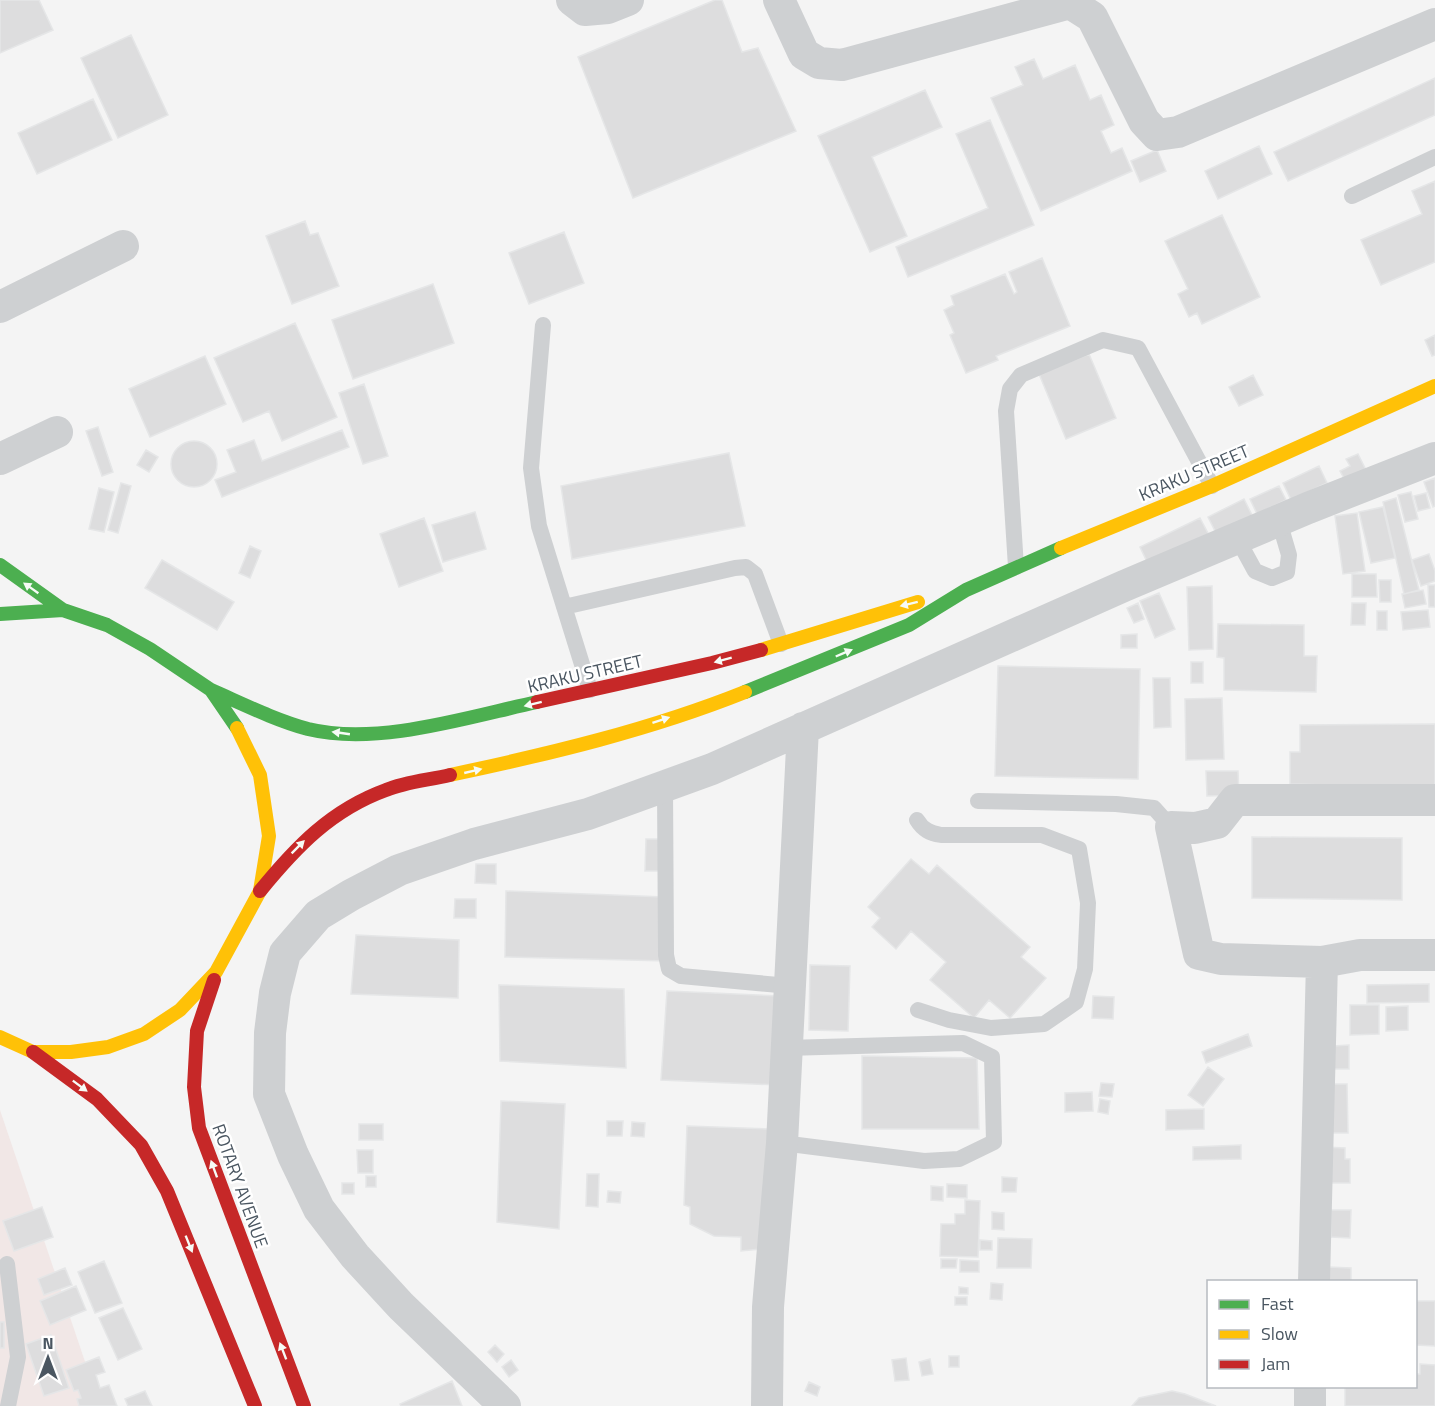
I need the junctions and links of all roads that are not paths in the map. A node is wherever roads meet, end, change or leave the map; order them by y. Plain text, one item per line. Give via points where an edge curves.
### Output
1 (572, 0) edge
2 (628, 0) edge
3 (779, 0) edge
4 (1435, 24) edge
5 (1435, 157) edge
6 (1352, 196) dead end
7 (123, 246) dead end
8 (0, 307) edge
9 (543, 325) dead end
10 (1435, 386) edge
11 (57, 432) dead end
12 (1435, 458) edge
13 (0, 459) edge
14 (1212, 486) junction
15 (1279, 521) junction
16 (1237, 538) junction
17 (0, 565) edge
18 (1016, 567) junction
19 (966, 590) junction
20 (564, 607) junction
21 (63, 610) junction
22 (0, 614) edge
23 (781, 644) junction
24 (211, 690) junction
25 (590, 690) junction
26 (803, 728) junction
27 (665, 787) junction
28 (1435, 800) edge
29 (978, 801) dead end
30 (917, 820) dead end
31 (1172, 827) junction
32 (260, 891) junction
33 (1435, 955) edge
34 (1322, 962) junction
35 (216, 972) junction
36 (790, 986) junction
37 (918, 1010) dead end
38 (0, 1037) edge
39 (786, 1048) junction
40 (33, 1052) junction
41 (782, 1143) junction
42 (7, 1264) dead end
43 (1314, 1280) edge
44 (1311, 1388) edge
45 (8, 1406) edge
46 (255, 1406) edge
47 (304, 1406) edge
48 (504, 1406) edge
49 (767, 1406) edge
50 (1310, 1406) edge

1 - 2 street via 585,10 608,8
3 - 4 street via 804,54 819,63 842,65 1070,3 1092,17 1144,122 1157,135 1178,132
5 - 6 lane
7 - 8 street
9 - 20 lane via 531,468 539,526
10 - 14 main road, KRAKU STREET
11 - 13 street
12 - 15 street
14 - 18 main road, KRAKU STREET
14 - 18 lane via 1138,348 1103,340 1021,375 1010,389 1006,411
15 - 16 street
15 - 16 lane via 1289,555 1287,572 1272,578 1255,571
16 - 26 street
21 -> 17 main road
18 - 19 main road, KRAKU STREET
19 -> 23 main road, KRAKU STREET via 900,606
32 -> 19 main road, KRAKU STREET via 314,831 348,807 387,789 621,734 726,700 909,625
20 - 23 lane via 746,567 755,574
20 - 25 lane
21 - 22 main road
21 - 24 main road via 107,626 150,649
23 -> 25 main road, KRAKU STREET
25 -> 24 main road, KRAKU STREET via 416,729 351,735 309,729
24 - 32 main road via 241,733 260,775 269,836
26 - 27 street
26 - 36 street
27 - 36 lane via 669,969 681,976
27 - 48 street via 399,870 318,915 285,953 270,1033 269,1094 293,1155 320,1209 355,1256 430,1336
28 - 31 street via 1234,800 1217,824
29 - 31 lane via 1154,808
30 - 37 lane via 929,833 1042,835 1079,849 1088,903 1085,969 1076,1002 1044,1024 991,1028
31 - 34 street via 1199,954 1221,959
32 - 35 main road
33 - 34 street via 1360,955
34 - 43 street
35 - 40 main road via 180,1010 144,1035 108,1047 71,1053
47 -> 35 main road, ROTARY AVENUE via 199,1128 194,1087 197,1031
36 - 39 street
38 - 40 main road
39 - 41 street
39 - 41 lane via 963,1043 993,1057 994,1143 959,1159 924,1161
40 -> 46 main road via 97,1099 141,1145 167,1191
41 - 49 street via 768,1307
42 - 45 lane via 18,1357
44 - 50 street

